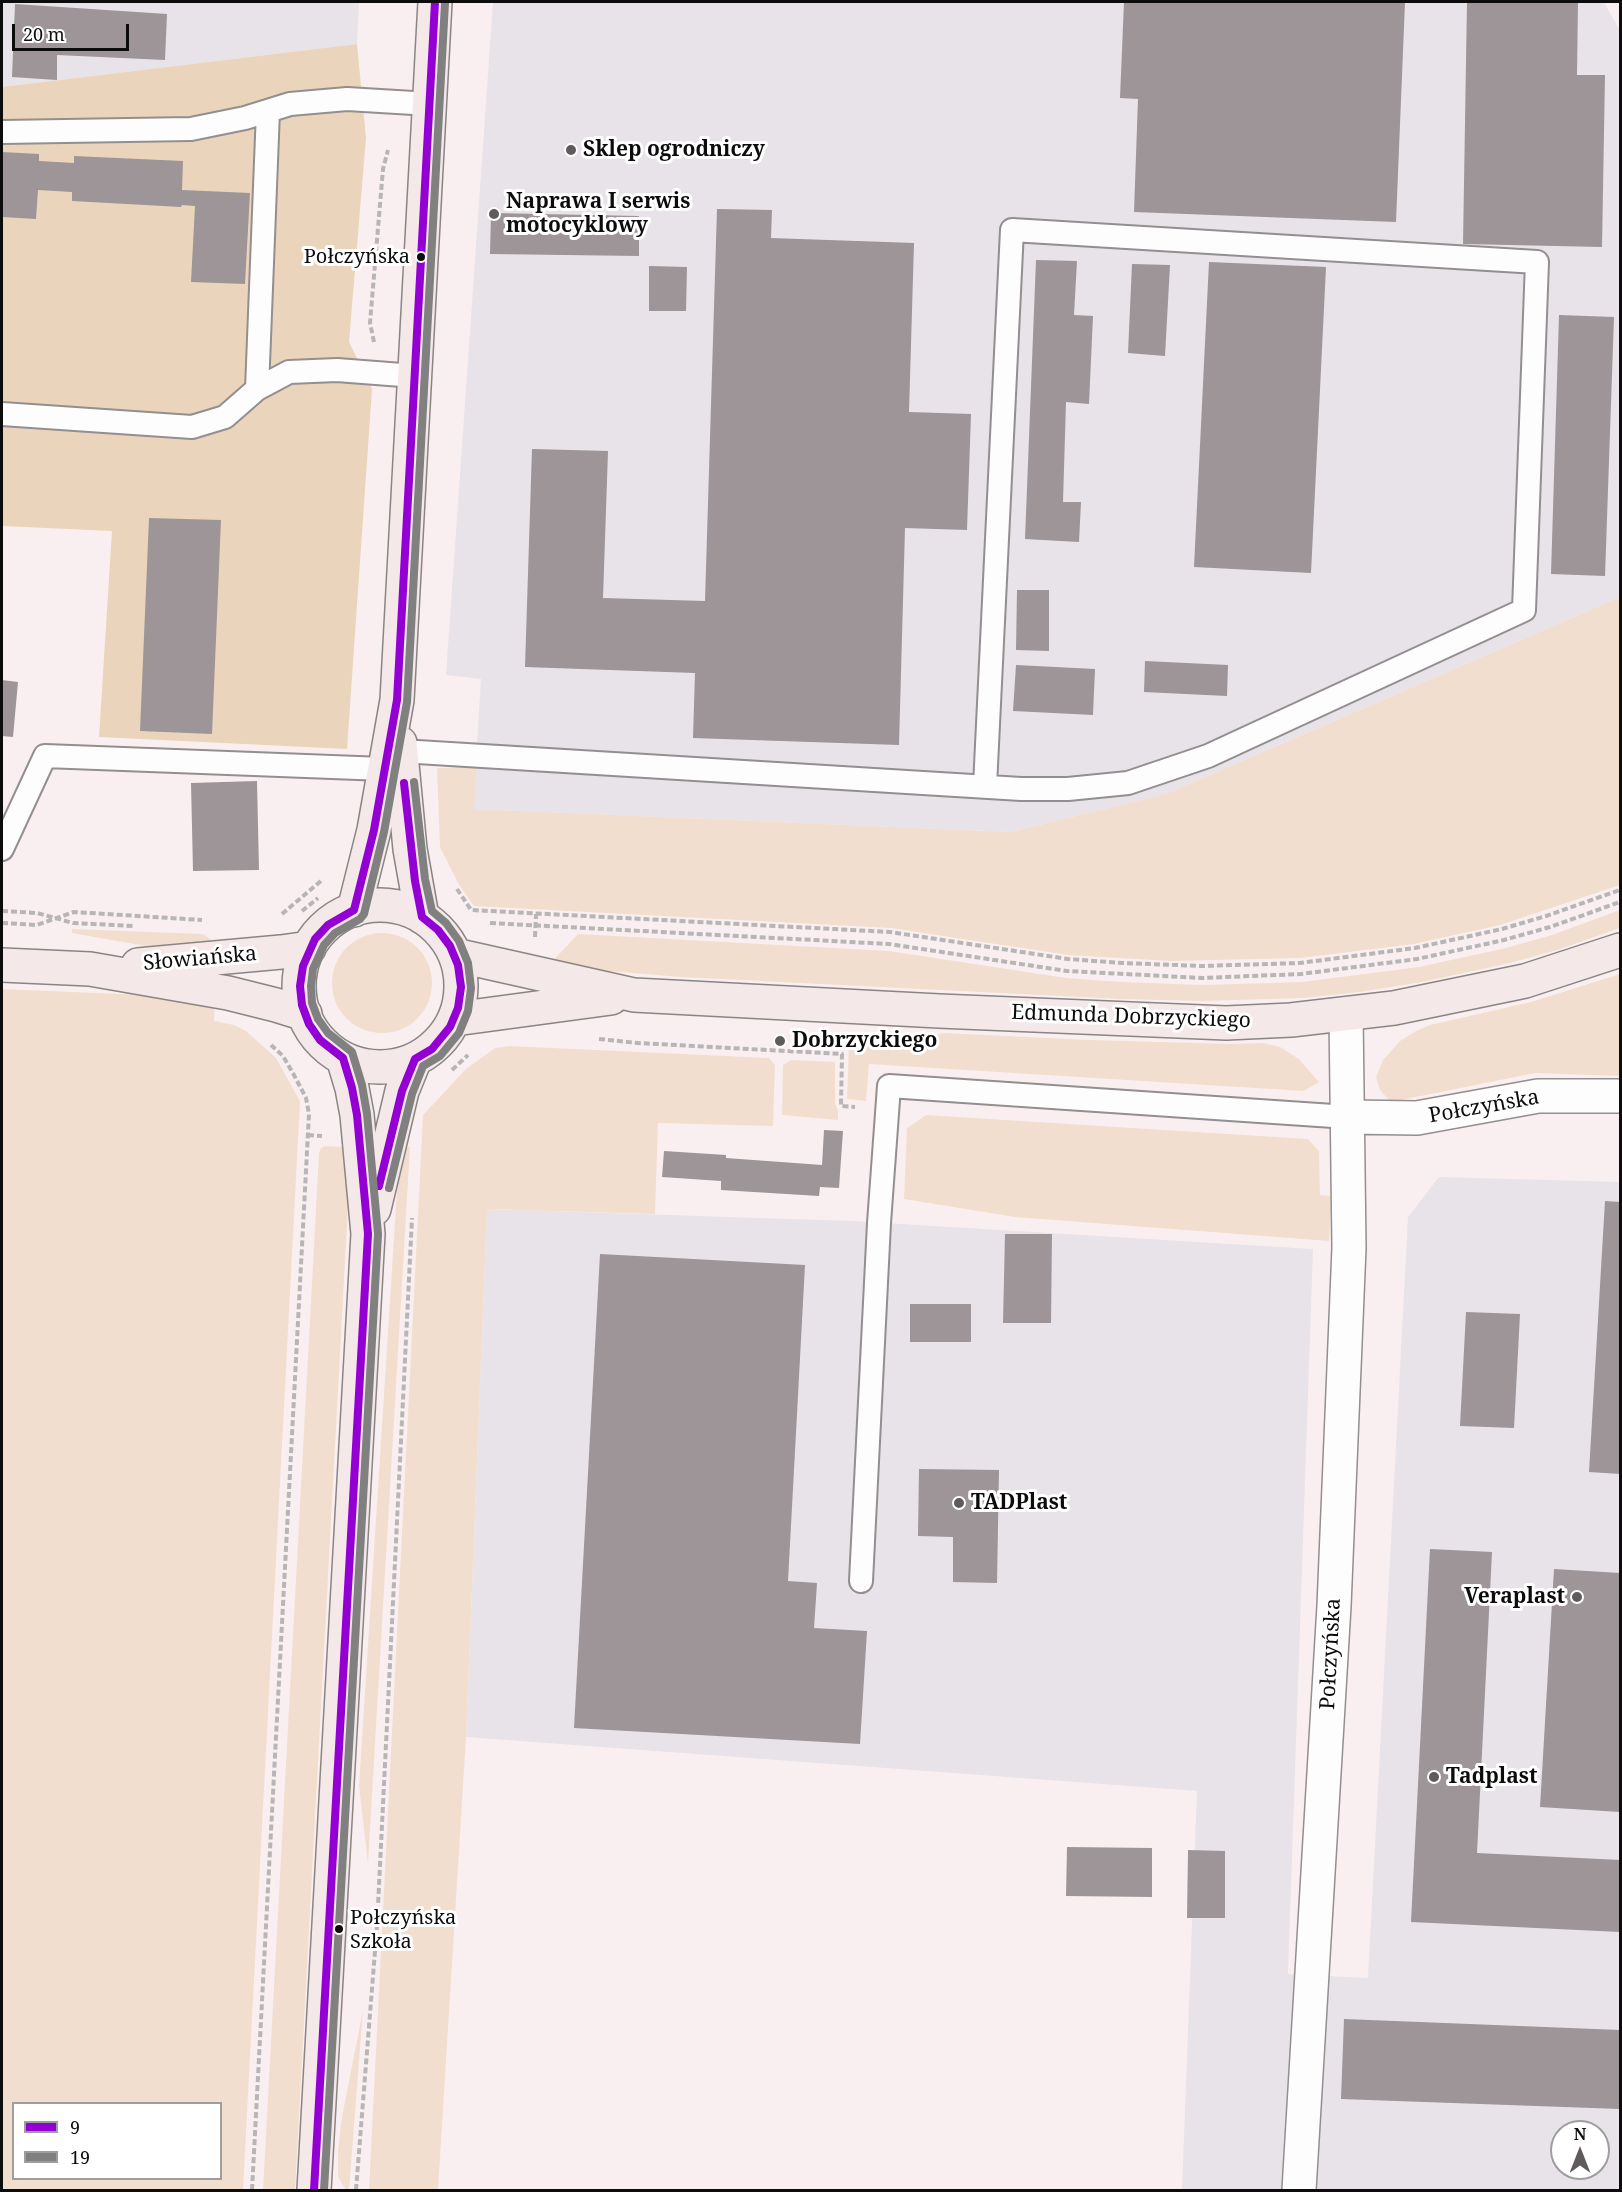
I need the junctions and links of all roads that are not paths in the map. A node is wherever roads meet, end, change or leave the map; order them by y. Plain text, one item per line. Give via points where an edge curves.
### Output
1 (435, 2) edge
2 (430, 104) junction
3 (268, 111) junction
4 (2, 132) edge
5 (415, 376) junction
6 (257, 388) junction
7 (2, 414) edge
8 (392, 760) junction
9 (985, 786) junction
10 (2, 849) edge
11 (354, 910) junction
12 (422, 918) junction
13 (309, 948) junction
14 (1620, 950) edge
15 (455, 955) junction
16 (2, 965) edge
17 (90, 969) junction
18 (634, 995) junction
19 (305, 1014) junction
20 (1346, 1014) junction
21 (455, 1019) junction
22 (343, 1058) junction
23 (416, 1059) junction
24 (1620, 1096) edge
25 (1348, 1116) junction
26 (368, 1234) junction
27 (861, 1581) dead end
28 (314, 2190) edge
29 (1299, 2190) edge

1 - 2 main road
2 - 3 lane via 347,99 290,104
2 - 5 main road
3 - 4 lane via 191,129
3 - 6 lane
5 - 6 lane via 338,370 290,372
5 - 8 main road
6 - 7 lane via 225,417 192,427
8 - 9 lane
8 - 10 lane via 45,756
8 - 11 main road
8 - 12 main road
9 - 9 lane via 1068,789 1128,783 1208,756 1524,610 1537,262 1012,230
11 - 12 main road via 389,906
11 - 13 main road via 328,925
12 - 15 main road via 438,930
13 - 17 main road, Słowiańska
13 - 19 main road via 300,986
14 - 20 main road, Edmunda Dobrzyckiego via 1481,992
15 - 18 main road, Edmunda Dobrzyckiego
15 - 21 main road via 461,987
16 - 17 main road, Słowiańska
17 - 19 main road, Słowiańska via 228,993
18 - 20 main road, Edmunda Dobrzyckiego via 1226,1023
18 - 21 main road, Edmunda Dobrzyckiego
19 - 22 main road via 320,1040
20 - 25 street, Połczyńska
21 - 23 main road via 438,1042
22 - 23 main road via 374,1067
22 - 26 main road via 357,1115
23 - 26 main road via 402,1091
24 - 25 street, Połczyńska via 1538,1096 1417,1118
25 - 27 lane via 889,1086
25 - 29 street, Połczyńska via 1349,1248 1334,1605
26 - 28 main road

